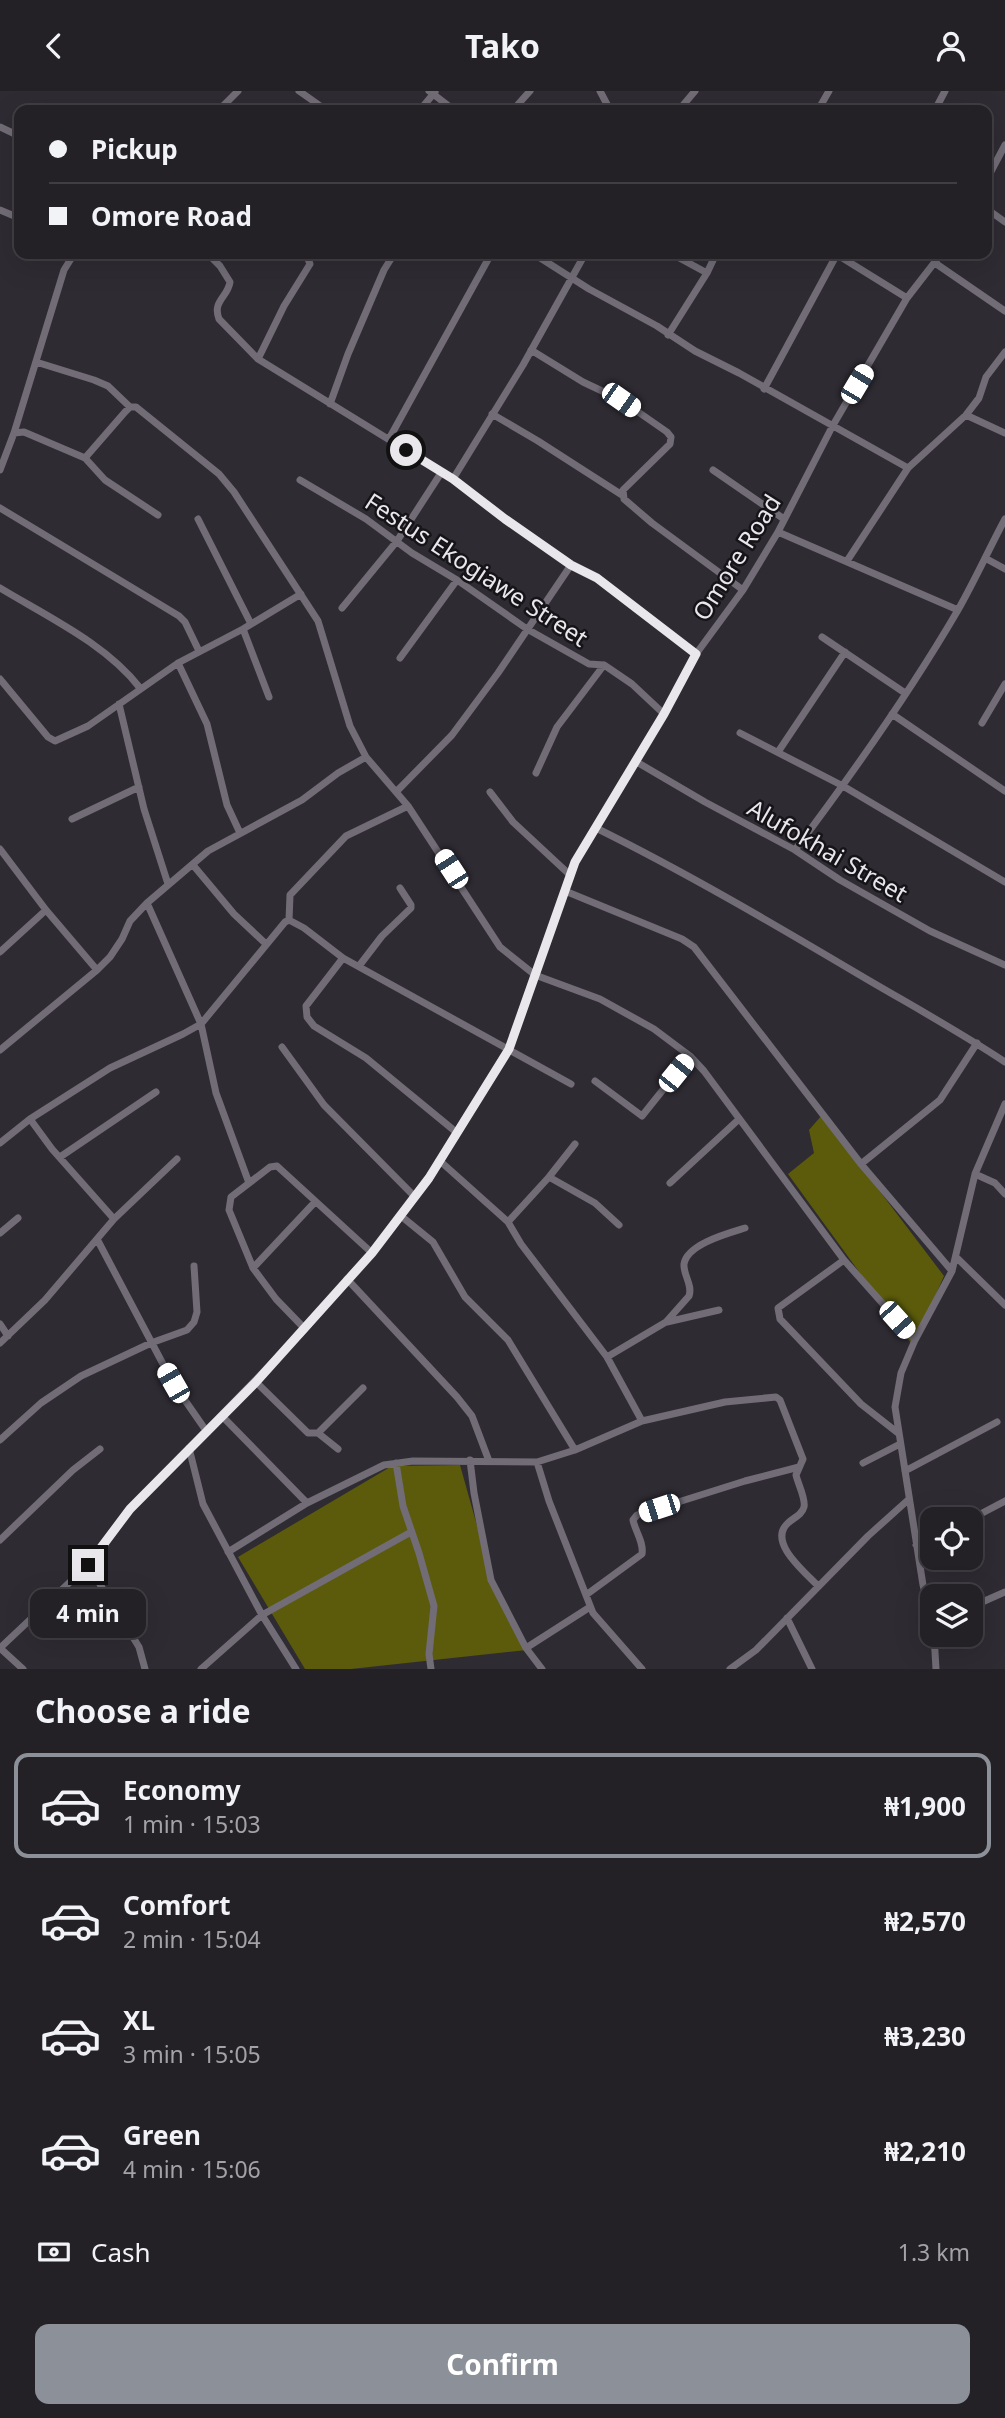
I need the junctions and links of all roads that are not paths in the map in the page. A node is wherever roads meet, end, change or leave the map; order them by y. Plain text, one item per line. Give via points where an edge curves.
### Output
1 (237, 91) edge
2 (299, 91) edge
3 (530, 91) edge
4 (695, 91) edge
5 (433, 92) edge
6 (224, 105) edge
7 (319, 105) edge
8 (448, 105) edge
9 (517, 105) edge
10 (683, 105) edge
11 (1005, 145) edge
12 (992, 170) edge
13 (71, 259) edge
14 (213, 259) edge
15 (309, 259) edge
16 (391, 259) edge
17 (488, 259) edge
18 (542, 259) edge
19 (582, 259) edge
20 (682, 259) edge
21 (714, 259) edge
22 (834, 259) edge
23 (850, 259) edge
24 (938, 259) edge
25 (935, 263) junction
26 (707, 273) junction
27 (571, 277) junction
28 (907, 298) junction
29 (1005, 311) edge
30 (668, 335) junction
31 (531, 350) junction
32 (1005, 352) edge
33 (258, 359) junction
34 (36, 362) junction
35 (764, 389) junction
36 (330, 404) junction
37 (130, 407) junction
38 (492, 414) junction
39 (966, 415) junction
40 (832, 427) junction
41 (14, 433) junction
42 (1005, 433) edge
43 (389, 439) junction
44 (85, 457) junction
45 (908, 468) junction
46 (0, 470) edge
47 (713, 470) dead end
48 (441, 473) junction
49 (300, 479) dead end
50 (453, 479) junction
51 (622, 495) junction
52 (0, 508) edge
53 (158, 515) dead end
54 (198, 519) dead end
55 (784, 519) junction
56 (1005, 519) edge
57 (778, 532) junction
58 (397, 541) junction
59 (985, 558) junction
60 (846, 561) junction
61 (571, 565) junction
62 (1005, 569) edge
63 (457, 580) junction
64 (0, 588) edge
65 (743, 590) junction
66 (301, 594) junction
67 (342, 608) dead end
68 (958, 610) junction
69 (251, 624) junction
70 (243, 629) junction
71 (527, 629) junction
72 (822, 637) dead end
73 (199, 651) junction
74 (845, 652) junction
75 (696, 654) junction
76 (400, 658) dead end
77 (178, 663) junction
78 (604, 666) junction
79 (0, 679) edge
80 (1005, 684) edge
81 (141, 688) junction
82 (905, 693) junction
83 (268, 697) dead end
84 (119, 704) junction
85 (664, 714) junction
86 (892, 714) junction
87 (982, 723) dead end
88 (740, 733) dead end
89 (778, 753) junction
90 (366, 757) junction
91 (635, 761) junction
92 (536, 773) dead end
93 (843, 786) junction
94 (139, 787) junction
95 (397, 790) junction
96 (1005, 791) edge
97 (490, 792) dead end
98 (408, 806) junction
99 (72, 819) dead end
100 (596, 828) junction
101 (240, 833) junction
102 (795, 850) junction
103 (1, 852) edge
104 (193, 865) junction
105 (570, 875) junction
106 (1005, 882) edge
107 (168, 884) junction
108 (400, 888) dead end
109 (565, 891) junction
110 (146, 903) junction
111 (46, 910) junction
112 (289, 920) junction
113 (266, 944) junction
114 (0, 952) edge
115 (343, 958) junction
116 (1005, 965) edge
117 (359, 966) junction
118 (97, 970) junction
119 (535, 975) junction
120 (201, 1024) junction
121 (977, 1043) junction
122 (282, 1047) dead end
123 (509, 1049) junction
124 (0, 1051) edge
125 (690, 1056) junction
126 (1005, 1062) edge
127 (595, 1081) dead end
128 (571, 1084) dead end
129 (156, 1092) dead end
130 (1005, 1104) edge
131 (30, 1119) junction
132 (738, 1120) junction
133 (456, 1132) junction
134 (0, 1143) edge
135 (575, 1144) dead end
136 (60, 1157) junction
137 (177, 1159) dead end
138 (440, 1161) junction
139 (861, 1164) junction
140 (975, 1174) junction
141 (549, 1177) junction
142 (670, 1182) dead end
143 (248, 1183) junction
144 (1005, 1194) edge
145 (415, 1196) junction
146 (315, 1202) junction
147 (401, 1216) junction
148 (18, 1218) dead end
149 (114, 1219) junction
150 (508, 1221) junction
151 (619, 1225) dead end
152 (746, 1229) dead end
153 (0, 1233) edge
154 (97, 1239) junction
155 (372, 1253) junction
156 (956, 1257) junction
157 (844, 1260) junction
158 (194, 1266) dead end
159 (253, 1268) junction
160 (952, 1271) junction
161 (347, 1279) junction
162 (1005, 1305) edge
163 (719, 1310) dead end
164 (666, 1322) junction
165 (0, 1324) edge
166 (305, 1329) junction
167 (8, 1336) junction
168 (915, 1340) junction
169 (0, 1343) edge
170 (150, 1343) junction
171 (607, 1357) junction
172 (256, 1382) junction
173 (363, 1388) dead end
174 (222, 1416) junction
175 (642, 1422) junction
176 (997, 1422) dead end
177 (207, 1432) junction
178 (318, 1433) junction
179 (898, 1433) junction
180 (0, 1440) edge
181 (900, 1444) junction
182 (189, 1448) junction
183 (100, 1449) dead end
184 (338, 1449) dead end
185 (575, 1450) junction
186 (470, 1460) junction
187 (489, 1461) junction
188 (537, 1462) junction
189 (396, 1463) junction
190 (863, 1463) dead end
191 (799, 1467) junction
192 (905, 1471) junction
193 (908, 1500) junction
194 (1005, 1501) edge
195 (307, 1503) junction
196 (983, 1513) edge
197 (411, 1532) junction
198 (0, 1540) edge
199 (920, 1543) edge
200 (916, 1545) junction
201 (228, 1552) junction
202 (88, 1565) junction
203 (924, 1584) edge
204 (818, 1586) junction
205 (1005, 1592) edge
206 (586, 1595) junction
207 (983, 1602) edge
208 (590, 1607) junction
209 (262, 1615) junction
210 (787, 1618) junction
211 (935, 1647) edge
212 (0, 1648) edge
213 (526, 1648) junction
214 (23, 1669) edge
215 (145, 1669) edge
216 (201, 1669) edge
217 (296, 1669) edge
218 (431, 1669) edge
219 (542, 1669) edge
220 (642, 1669) edge
221 (730, 1669) edge
222 (811, 1669) edge
223 (936, 1669) edge

1 - 6 street
2 - 7 street
3 - 9 street
4 - 10 street
5 - 8 street
11 - 12 street
13 - 34 street
14 - 33 street via 230,282 215,311
15 - 33 street
16 - 36 street
17 - 43 street
18 - 27 street
19 - 27 street
20 - 26 street
21 - 26 street
22 - 35 street
23 - 28 street
24 - 25 street, Omore Road
25 - 28 street, Omore Road
25 - 29 street
26 - 30 street
27 - 30 street
27 - 31 street
28 - 40 street, Omore Road
30 - 35 street
31 - 38 street
31 - 51 street via 621,400 671,437
32 - 39 street
33 - 36 street
34 - 37 street via 108,386
34 - 41 street
35 - 40 street
36 - 43 street
37 - 44 street
37 - 66 street via 136,407 219,474
38 - 50 street
38 - 51 street
39 - 42 street
39 - 45 street
40 - 45 street
40 - 55 street, Omore Road
41 - 44 street via 24,432
41 - 46 street
43 - 48 street
44 - 53 street via 106,480
45 - 60 street
47 - 55 street
48 - 50 street
48 - 58 street
49 - 58 street, Festus Ekogiawe Street
50 - 61 street
51 - 65 street via 631,507
52 - 73 street via 179,617
54 - 69 street
55 - 57 street, Omore Road
56 - 59 street
57 - 60 street
57 - 65 street, Omore Road
58 - 63 street, Festus Ekogiawe Street
58 - 67 street
59 - 62 street
59 - 68 street
60 - 68 street
61 - 71 street
61 - 75 street via 597,578
63 - 71 street, Festus Ekogiawe Street
63 - 76 street
64 - 81 street via 76,634 114,661
65 - 75 street, Omore Road
66 - 69 street
66 - 90 street via 318,621 350,726
68 - 82 street
69 - 70 street
70 - 73 street
70 - 83 street
71 - 78 street, Festus Ekogiawe Street via 589,664
71 - 95 street via 452,735
72 - 74 street
73 - 77 street
74 - 82 street
74 - 89 street
75 - 85 street, Omore Road
77 - 81 street
77 - 101 street via 207,724 227,805
78 - 85 street, Festus Ekogiawe Street
78 - 92 street via 556,727
79 - 84 street via 55,741 88,726
80 - 87 street
81 - 84 street
82 - 86 street
84 - 94 street
85 - 91 street, Omore Road
86 - 93 street
86 - 96 street
88 - 89 street
89 - 93 street
90 - 95 street
90 - 101 street via 302,800
91 - 100 street, Omore Road
91 - 102 street, Alufokhai Street
93 - 102 street
93 - 106 street
94 - 99 street
94 - 107 street
95 - 98 street
97 - 105 street via 513,822
98 - 112 street via 346,836 290,895
98 - 119 street via 500,947
100 - 105 street, Omore Road
100 - 121 street via 792,934
101 - 104 street
102 - 116 street, Alufokhai Street via 930,931
103 - 111 street
104 - 107 street
104 - 113 street
105 - 109 street, Omore Road
107 - 110 street
108 - 117 street via 411,908
109 - 119 street, Omore Road
109 - 139 street via 694,947
110 - 118 street
110 - 120 street
111 - 114 street
111 - 118 street
112 - 113 street
112 - 115 street
113 - 120 street
115 - 117 street
115 - 133 street via 306,1006 307,1017 366,1058
117 - 123 street
118 - 124 street
119 - 123 street, Omore Road
119 - 125 street via 600,999 654,1029
120 - 131 street via 110,1068
120 - 143 street via 216,1093
121 - 126 street
121 - 139 street via 940,1100
122 - 145 street via 324,1105
123 - 128 street
123 - 133 street, Omore Road
125 - 127 street via 642,1116
125 - 132 street
129 - 136 street
130 - 140 street
131 - 134 street
131 - 136 street
132 - 142 street
132 - 157 street
133 - 138 street, Omore Road
135 - 141 street
136 - 149 street
137 - 149 street
138 - 145 street, Omore Road
138 - 150 street
139 - 160 street
140 - 144 street via 995,1183
140 - 156 street
141 - 150 street
141 - 151 street via 595,1203
143 - 146 street via 277,1166
143 - 159 street via 231,1197 229,1210
145 - 147 street, Omore Road
146 - 155 street
146 - 159 street
147 - 155 street, Omore Road
147 - 185 street via 433,1242 465,1297 508,1340
148 - 153 street
149 - 154 street
150 - 171 street
152 - 164 street via 716,1238 687,1257 684,1265 691,1291
154 - 167 street
154 - 170 street
155 - 161 street, Omore Road
156 - 160 street
156 - 162 street
157 - 168 street
157 - 179 street via 777,1313 861,1404
158 - 170 street via 194,1322 180,1333
159 - 166 street
160 - 168 street
161 - 166 street, Omore Road
161 - 187 street via 472,1416
163 - 164 street
164 - 171 street
165 - 167 street
166 - 172 street, Omore Road
167 - 169 street
168 - 179 street via 901,1373 895,1407
170 - 177 street
170 - 180 street via 81,1376 41,1403
171 - 175 street
172 - 174 street, Omore Road
172 - 178 street via 308,1433
173 - 178 street
174 - 177 street, Omore Road
174 - 195 street
175 - 185 street
175 - 191 street via 725,1402 776,1397 803,1459
176 - 192 street
177 - 182 street, Omore Road
178 - 184 street
179 - 181 street
181 - 190 street
181 - 192 street
182 - 201 street via 203,1504
182 - 202 street, Omore Road via 130,1509
183 - 198 street
185 - 188 street
186 - 187 street
186 - 189 street
186 - 213 street via 491,1580
187 - 188 street
188 - 206 street
189 - 195 street
189 - 197 street
191 - 204 street via 796,1475 804,1505 802,1512 786,1523 781,1540
191 - 206 street via 637,1515 634,1524 642,1554
192 - 193 street
193 - 200 street
193 - 204 street
194 - 196 street
195 - 201 street
197 - 209 street
197 - 218 street via 434,1607
199 - 200 street
200 - 203 street
201 - 209 street
202 - 212 street, Omore Road
202 - 215 street via 139,1647
204 - 210 street
205 - 207 street
206 - 208 street
208 - 213 street
208 - 220 street
209 - 216 street
209 - 217 street
210 - 221 street
210 - 222 street
211 - 223 street
212 - 214 street
213 - 219 street

